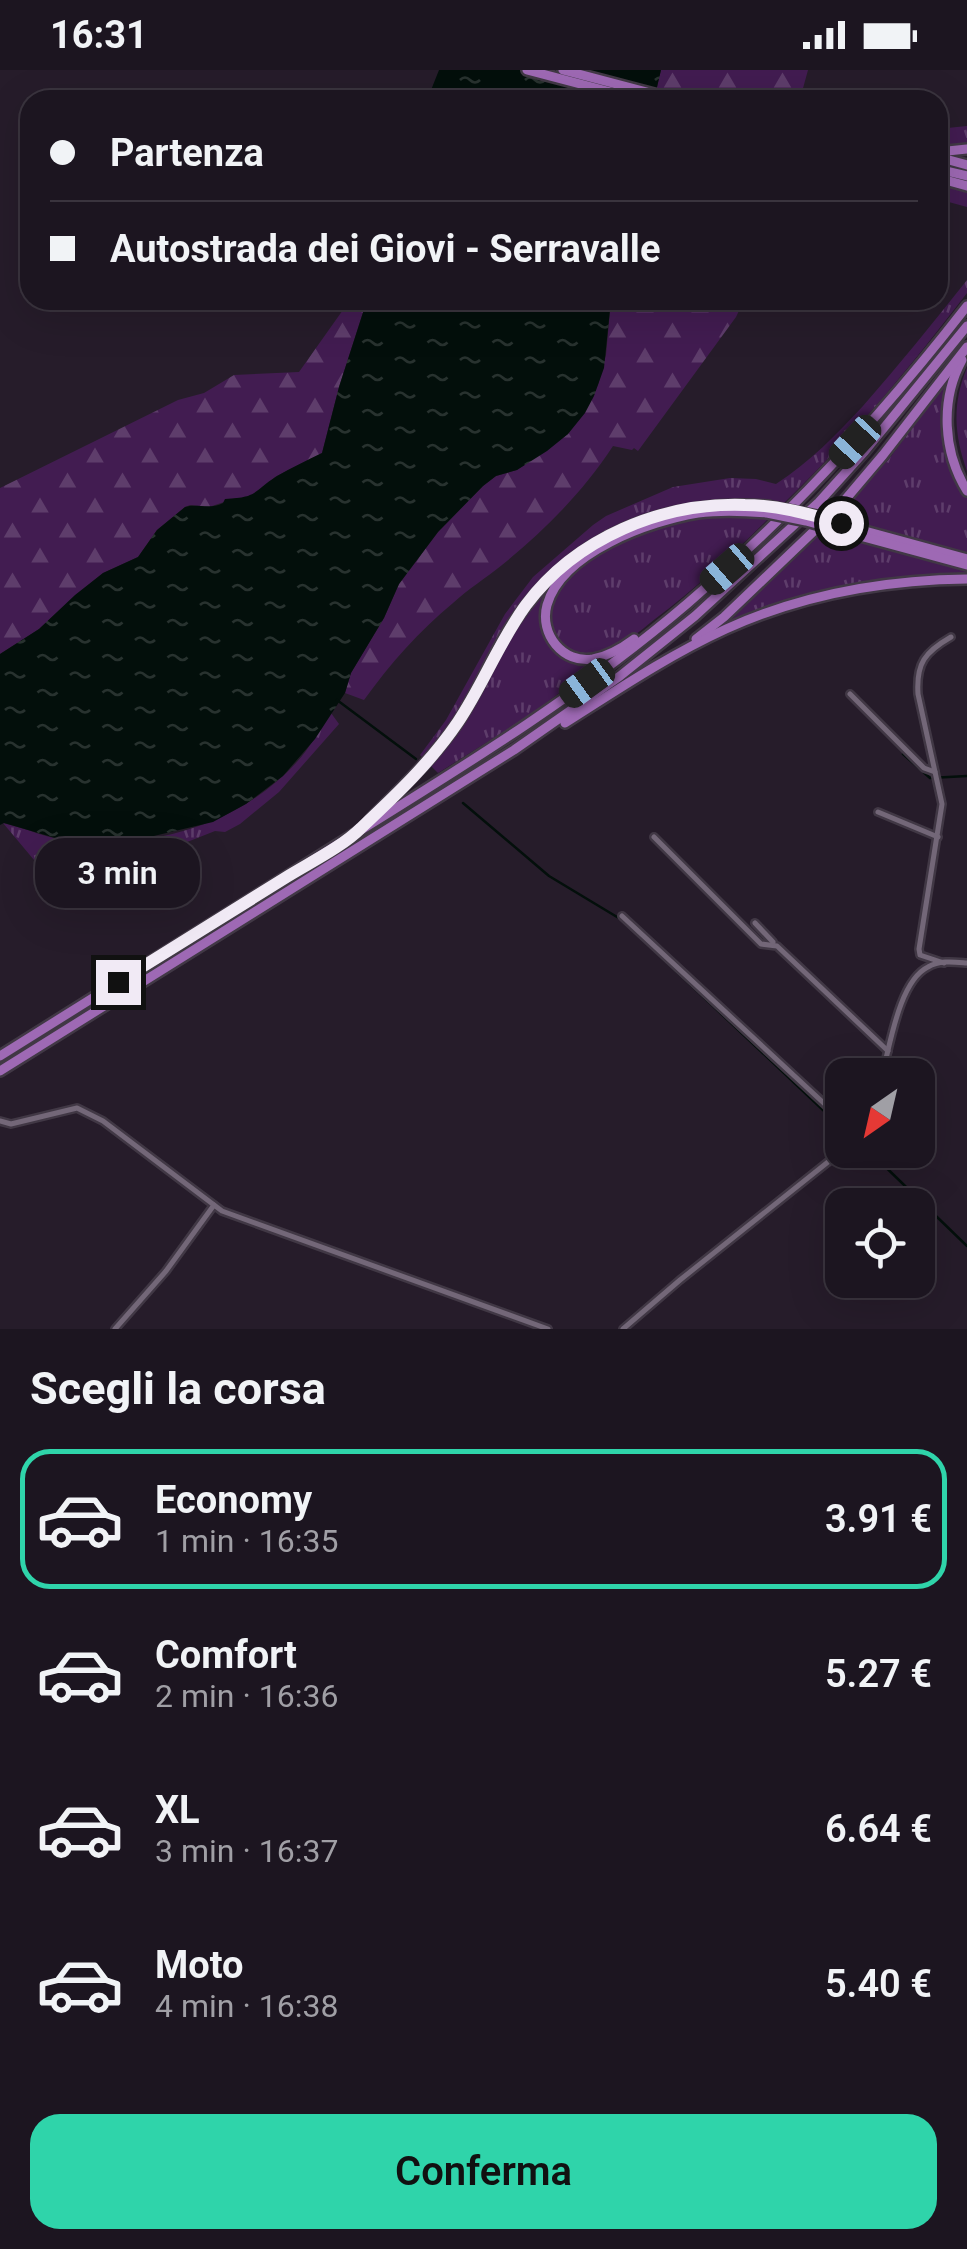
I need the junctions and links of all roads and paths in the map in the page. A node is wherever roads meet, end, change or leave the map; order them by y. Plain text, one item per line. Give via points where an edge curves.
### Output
1 (527, 70) edge
2 (563, 70) edge
3 (603, 90) edge
4 (638, 90) edge
5 (967, 306) edge
6 (967, 326) edge
7 (967, 349) edge
8 (967, 490) edge
9 (768, 510) junction
10 (967, 562) edge
11 (967, 578) edge
12 (686, 604) junction
13 (951, 638) dead end
14 (678, 653) junction
15 (850, 694) dead end
16 (514, 750) junction
17 (935, 772) junction
18 (878, 812) dead end
19 (357, 833) junction
20 (654, 837) dead end
21 (938, 838) junction
22 (622, 916) dead end
23 (755, 922) dead end
24 (774, 944) junction
25 (944, 962) junction
26 (967, 963) edge
27 (888, 1051) junction
28 (0, 1056) edge
29 (886, 1058) edge
30 (0, 1071) edge
31 (825, 1104) edge
32 (0, 1121) edge
33 (825, 1164) edge
34 (214, 1205) junction
35 (115, 1329) edge
36 (548, 1329) edge
37 (623, 1329) edge

1 - 3 highway
2 - 4 highway
5 - 12 highway via 843,454
6 - 16 highway via 865,451 756,562 620,676
7 - 8 highway via 946,420
7 - 14 highway via 840,507
9 - 10 highway, bridge
9 - 12 highway via 699,513 632,532 576,564 554,590 545,620 559,649 586,660 620,649
9 - 19 highway via 721,505 672,512 584,550 529,600 448,736
11 - 14 highway via 828,595 728,628
12 - 19 highway via 551,709
13 - 17 street via 928,653 918,678
14 - 16 highway
15 - 17 street
16 - 30 highway
17 - 21 street via 942,804
18 - 21 street
19 - 28 highway
20 - 24 street via 759,943
21 - 25 street via 918,949
22 - 31 street
23 - 24 street
24 - 27 street
25 - 26 street
25 - 27 street via 912,981
27 - 29 street
32 - 34 street via 77,1108
33 - 37 street
34 - 35 street
34 - 36 street

